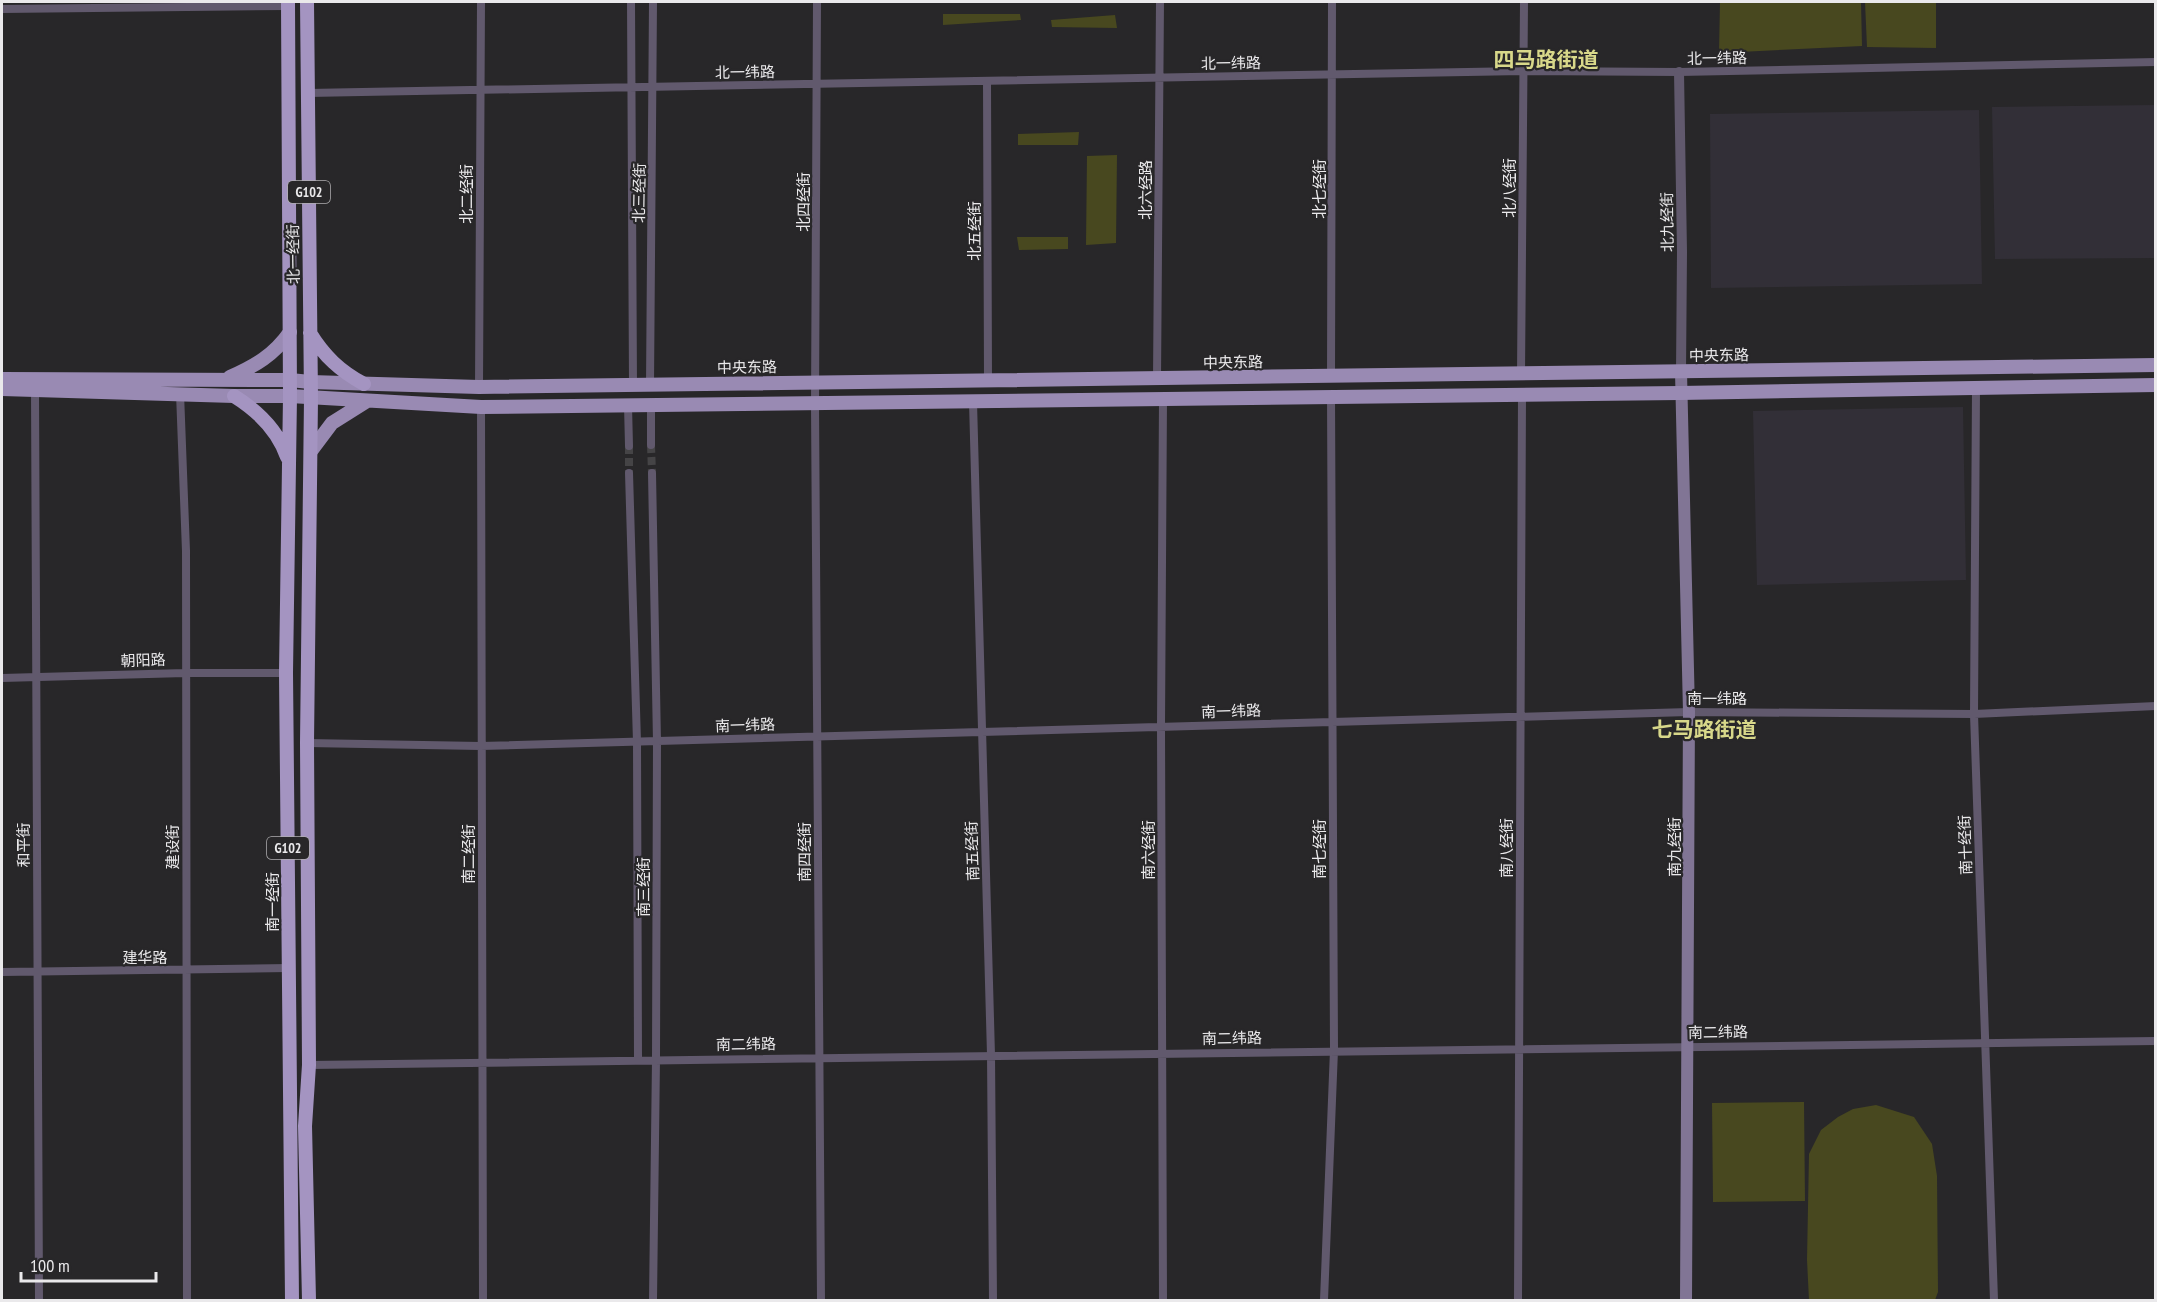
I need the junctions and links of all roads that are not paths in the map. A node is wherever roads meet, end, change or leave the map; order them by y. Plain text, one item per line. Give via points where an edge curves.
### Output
1 (307, 2) edge
2 (481, 2) edge
3 (632, 2) edge
4 (653, 2) edge
5 (817, 2) edge
6 (1160, 2) edge
7 (1332, 2) edge
8 (1524, 2) edge
9 (288, 4) edge
10 (2, 9) edge
11 (2156, 62) edge
12 (1523, 71) junction
13 (1679, 72) junction
14 (1334, 75) junction
15 (1160, 78) junction
16 (987, 81) junction
17 (817, 84) junction
18 (632, 87) junction
19 (654, 87) junction
20 (479, 90) junction
21 (308, 93) junction
22 (290, 332) junction
23 (310, 332) junction
24 (2156, 365) edge
25 (1681, 372) junction
26 (1521, 375) junction
27 (1331, 377) junction
28 (2, 379) edge
29 (224, 379) junction
30 (1157, 379) junction
31 (290, 380) junction
32 (988, 381) junction
33 (310, 382) junction
34 (815, 383) junction
35 (364, 384) junction
36 (633, 385) junction
37 (650, 385) junction
38 (2156, 385) edge
39 (479, 387) junction
40 (1976, 388) junction
41 (2, 389) edge
42 (35, 390) junction
43 (180, 393) junction
44 (1680, 393) junction
45 (1522, 395) junction
46 (234, 396) junction
47 (290, 396) junction
48 (311, 398) junction
49 (1330, 398) junction
50 (1162, 399) junction
51 (367, 401) junction
52 (973, 402) junction
53 (815, 404) junction
54 (628, 405) junction
55 (651, 406) junction
56 (482, 407) junction
57 (651, 445) tunnel mouth
58 (629, 446) tunnel mouth
59 (311, 451) junction
60 (289, 462) junction
61 (629, 473) tunnel mouth
62 (652, 473) tunnel mouth
63 (185, 673) junction
64 (286, 673) junction
65 (2, 678) edge
66 (36, 678) junction
67 (2156, 706) edge
68 (1689, 712) junction
69 (1974, 714) junction
70 (1520, 716) junction
71 (1332, 722) junction
72 (1161, 727) junction
73 (982, 732) junction
74 (817, 736) junction
75 (637, 742) junction
76 (657, 742) junction
77 (307, 743) junction
78 (481, 746) junction
79 (289, 968) junction
80 (187, 970) junction
81 (37, 971) junction
82 (2, 972) edge
83 (1985, 1041) junction
84 (2156, 1041) edge
85 (1688, 1046) junction
86 (1519, 1048) junction
87 (1334, 1050) junction
88 (1163, 1053) junction
89 (991, 1055) junction
90 (818, 1057) junction
91 (638, 1059) junction
92 (656, 1059) junction
93 (481, 1062) junction
94 (309, 1065) junction
95 (39, 1300) edge
96 (187, 1300) edge
97 (292, 1300) edge
98 (309, 1300) edge
99 (483, 1300) edge
100 (653, 1300) edge
101 (821, 1300) edge
102 (993, 1300) edge
103 (1163, 1300) edge
104 (1324, 1300) edge
105 (1518, 1300) edge
106 (1686, 1300) edge
107 (1994, 1300) edge

1 - 21 highway, 北一经街 / G102
2 - 20 street, 北二经街
3 - 18 street
4 - 19 street, 北三经街
5 - 17 street, 北四经街
6 - 15 street, 北六经路
7 - 14 street, 北七经街
8 - 12 street, 北八经街
9 - 10 street
9 - 22 highway, 北一经街 / G102
11 - 13 street, 北一纬路
12 - 13 street, 北一纬路
12 - 14 street, 北一纬路
12 - 26 street, 北八经街
13 - 25 street, 北九经街
14 - 15 street, 北一纬路
14 - 27 street, 北七经街
15 - 16 street, 北一纬路
15 - 30 street, 北六经路
16 - 17 street, 北一纬路
16 - 32 street, 北五经街
17 - 19 street, 北一纬路
17 - 34 street, 北四经街
18 - 19 street, 北一纬路
18 - 20 street, 北一纬路
18 - 36 street
19 - 37 street, 北三经街
20 - 21 street, 北一纬路
20 - 39 street, 北二经街
21 - 23 highway, 北一经街 / G102
22 - 29 main road via 270,356
22 - 31 highway, 北一经街 / G102
23 - 33 highway, 北一经街 / G102
23 - 35 highway via 329,360
24 - 25 main road, 中央东路
25 - 26 main road, 中央东路
25 - 44 main road, 南九经街
26 - 27 main road, 中央东路
27 - 30 main road, 中央东路
28 - 29 main road, 中央东路
29 - 31 main road, 中央东路
30 - 32 main road, 中央东路
31 - 33 main road, 中央东路
31 - 47 highway, 北一经街 / G102
32 - 34 main road, 中央东路
33 - 35 main road, 中央东路
33 - 48 highway, 北一经街 / G102
34 - 37 main road, 中央东路
34 - 53 street, 北四经街
35 - 39 main road, 中央东路
36 - 37 main road, 中央东路
36 - 39 main road, 中央东路
38 - 40 main road
40 - 44 main road
40 - 69 street, 南十经街
41 - 42 main road
42 - 43 main road
42 - 66 street, 和平街
43 - 46 main road
43 - 63 street, 建设街 via 186,551
44 - 45 main road
44 - 68 main road, 南九经街
45 - 49 main road
45 - 70 street, 南八经街
46 - 47 main road
46 - 60 highway via 271,427
47 - 48 main road
47 - 60 highway, 南一经街 / G102
48 - 51 main road
48 - 59 highway, G102
49 - 50 main road
49 - 71 street, 南七经街
50 - 52 main road
50 - 72 street, 南六经街
51 - 56 main road
51 - 59 main road via 332,423
52 - 53 main road
52 - 73 street, 南五经街
53 - 55 main road
53 - 74 street, 南四经街
54 - 55 main road
54 - 56 main road
54 - 58 street
55 - 57 street
56 - 78 street, 南二经街
59 - 77 highway, G102
60 - 64 highway, 南一经街 / G102
61 - 75 street
62 - 76 street, 南三经街
63 - 64 street, 朝阳路
63 - 66 street, 朝阳路
63 - 80 street, 建设街
64 - 79 highway, 南一经街 / G102
65 - 66 street, 朝阳路
66 - 81 street, 和平街
67 - 69 street, 南一纬路
68 - 69 street, 南一纬路
68 - 70 street, 南一纬路
68 - 85 main road, 南九经街
69 - 83 street, 南十经街
70 - 71 street, 南一纬路
70 - 86 street, 南八经街
71 - 72 street, 南一纬路
71 - 87 street, 南七经街
72 - 73 street, 南一纬路
72 - 88 street, 南六经街
73 - 74 street, 南一纬路
73 - 89 street, 南五经街
74 - 76 street, 南一纬路
74 - 90 street, 南四经街
75 - 76 street, 南一纬路
75 - 78 street, 南一纬路
75 - 91 street
76 - 92 street, 南三经街
77 - 78 street, 南一纬路
77 - 94 highway, G102
78 - 93 street, 南二经街
79 - 80 street, 建华路
79 - 97 highway, 南一经街 / G102
80 - 81 street, 建华路
80 - 96 street, 建设街
81 - 82 street, 建华路
81 - 95 street, 和平街
83 - 84 street, 南二纬路
83 - 85 street, 南二纬路
83 - 107 street, 南十经街
85 - 86 street, 南二纬路
85 - 106 main road, 南九经街
86 - 87 street, 南二纬路
86 - 105 street, 南八经街
87 - 88 street, 南二纬路
87 - 104 street, 南七经街
88 - 89 street, 南二纬路
88 - 103 street, 南六经街
89 - 90 street, 南二纬路
89 - 102 street, 南五经街
90 - 92 street, 南二纬路
90 - 101 street, 南四经街
91 - 92 street, 南二纬路
91 - 93 street, 南二纬路
92 - 100 street, 南三经街
93 - 94 street, 南二纬路
93 - 99 street, 南二经街
94 - 98 highway, G102 via 305,1126

